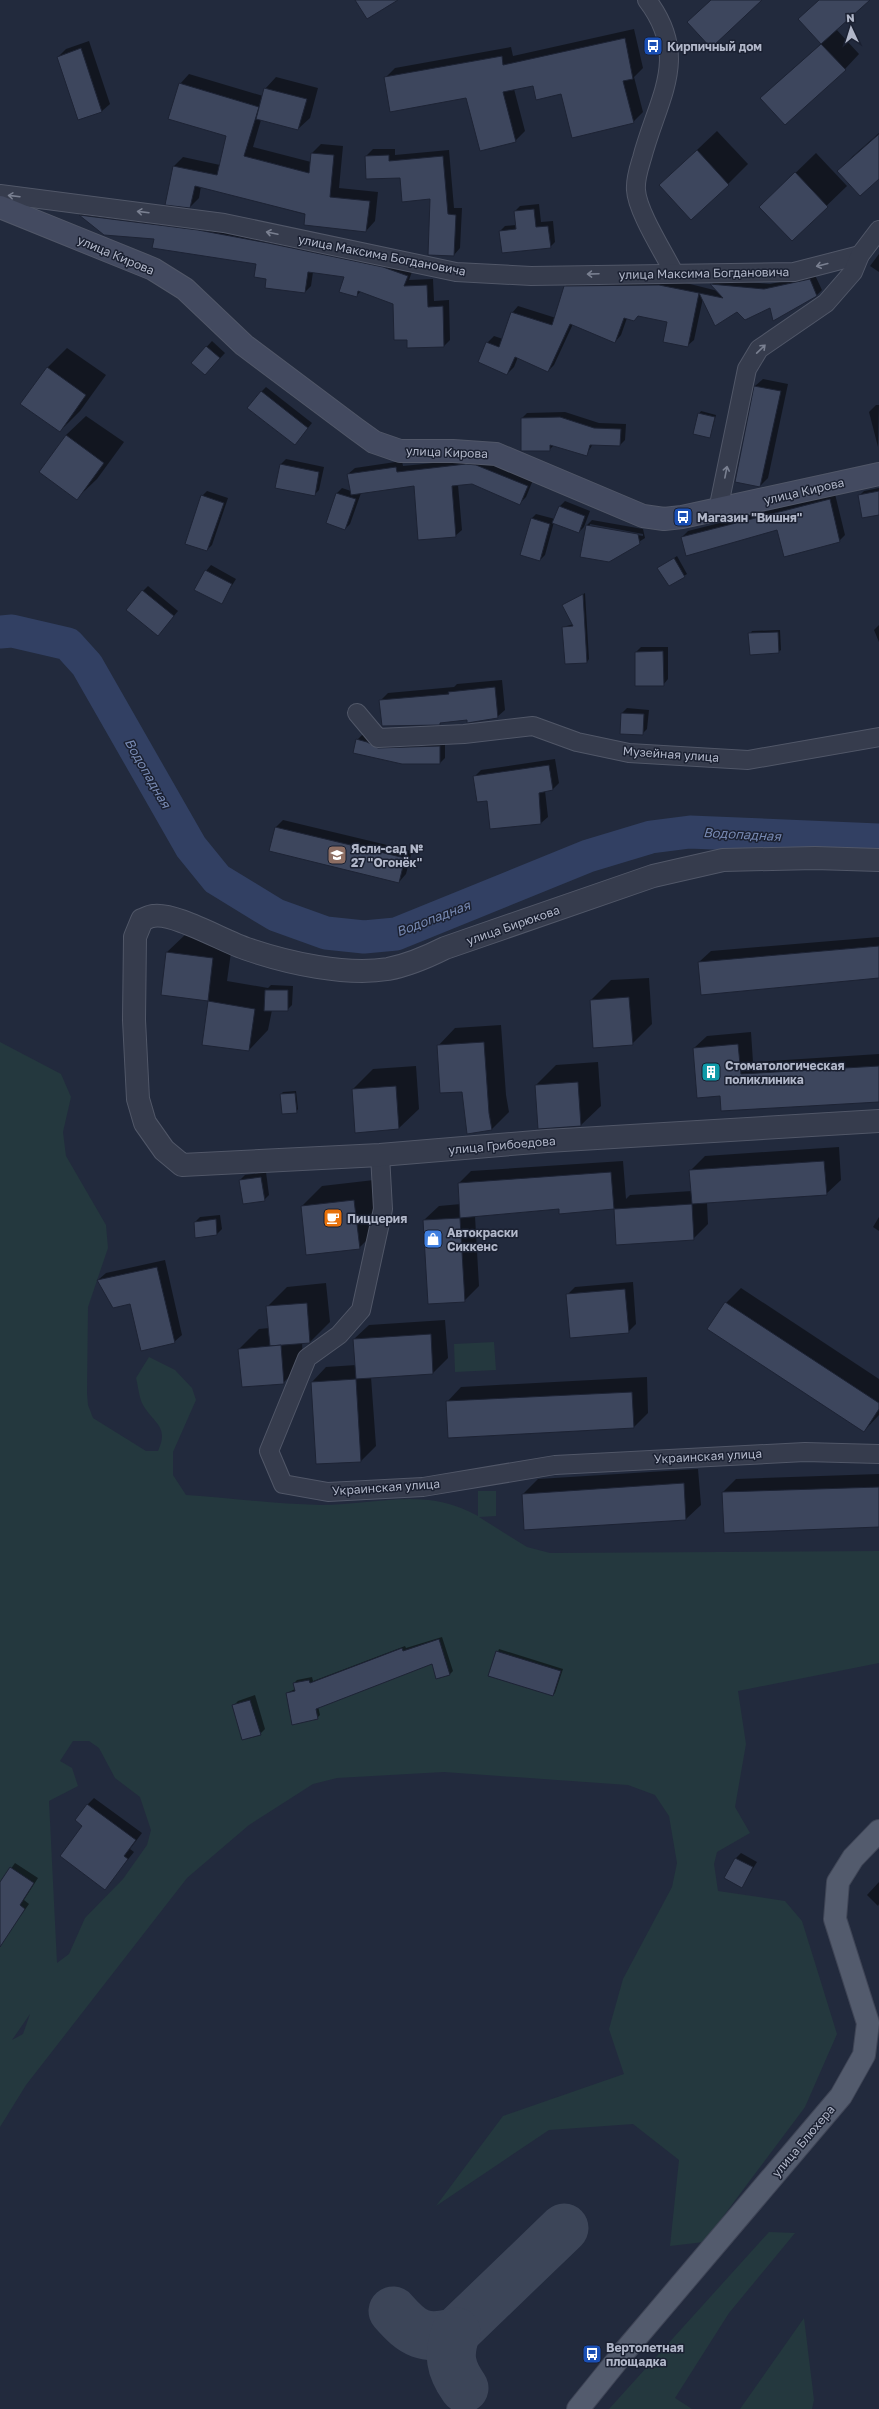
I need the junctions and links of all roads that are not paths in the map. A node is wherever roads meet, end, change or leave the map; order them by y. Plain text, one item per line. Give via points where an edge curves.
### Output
1 (647, 0) edge
2 (0, 194) edge
3 (0, 207) edge
4 (879, 230) edge
5 (860, 255) junction
6 (674, 273) junction
7 (879, 474) edge
8 (718, 510) junction
9 (357, 713) dead end
10 (879, 737) edge
11 (879, 860) edge
12 (154, 915) joint
13 (879, 1121) edge
14 (380, 1155) junction
15 (879, 1454) edge
16 (879, 1831) edge
17 (578, 2409) edge

1 - 6 street via 660,18 670,55 668,76 644,149 636,191 639,205
6 -> 2 street, улица Максима Богдановича via 531,276 456,272 222,222
3 - 8 main road, улица Кирова via 153,269 185,289 244,345 374,442 400,451 496,454 643,516 664,519
4 - 5 street
5 -> 6 street, улица Максима Богдановича via 794,272
8 -> 5 street via 747,369 759,349 826,303 853,272
7 - 8 main road, улица Кирова
9 - 10 street, Музейная улица via 378,738 464,734 533,726 577,742 629,753 748,760
11 - 12 street, улица Бирюкова via 723,860 653,876 445,948 423,960 388,969 361,971 294,962 247,949 169,917
12 - 14 street, улица Грибоедова via 142,920 135,937 136,1067 138,1099 145,1123 164,1150 182,1165
13 - 14 street, улица Грибоедова via 547,1141
14 - 15 street, Украинская улица via 383,1209 369,1283 361,1310 339,1335 307,1358 269,1451 283,1484 328,1492 423,1487 555,1465 805,1452
16 - 17 main road, улица Блюхера via 853,1858 838,1882 835,1919 868,2023 864,2055 841,2096

